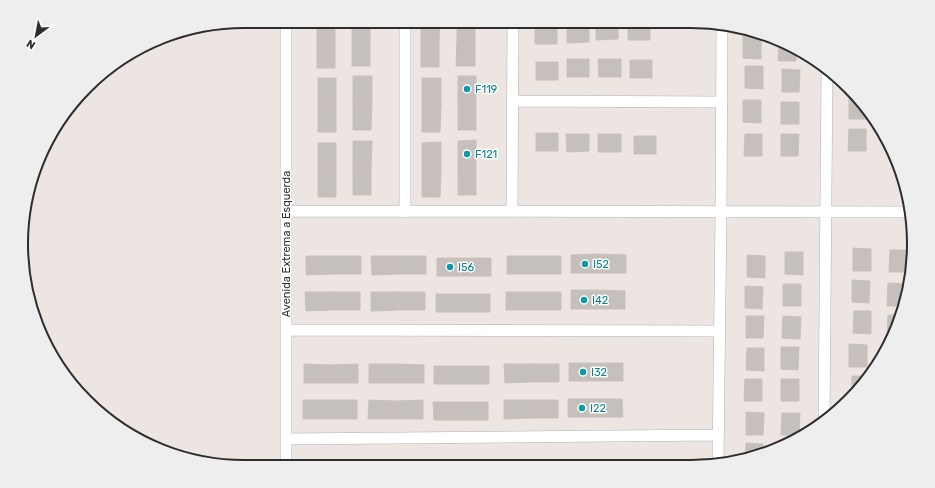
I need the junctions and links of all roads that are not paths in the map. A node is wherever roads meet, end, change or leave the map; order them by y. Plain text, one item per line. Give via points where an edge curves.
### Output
1 (286, 28) edge
2 (405, 28) edge
3 (513, 28) edge
4 (722, 30) edge
5 (827, 77) edge
6 (512, 101) junction
7 (722, 102) junction
8 (286, 211) junction
9 (405, 212) junction
10 (512, 212) junction
11 (722, 212) junction
12 (826, 212) junction
13 (904, 212) edge
14 (286, 330) junction
15 (720, 331) junction
16 (824, 413) edge
17 (718, 435) junction
18 (286, 439) junction
19 (718, 458) edge
20 (286, 460) edge

1 - 8 street, Avenida Extrema a Esquerda
2 - 9 street
3 - 6 street
4 - 7 street
5 - 12 street
6 - 7 street
6 - 10 street
7 - 11 street
8 - 9 street
8 - 14 street, Avenida Extrema a Esquerda
9 - 10 street
10 - 11 street
11 - 12 street
11 - 15 street
12 - 13 street
12 - 16 street
14 - 15 street
14 - 18 street, Avenida Extrema a Esquerda
15 - 17 street
17 - 18 street
17 - 19 street
18 - 20 street, Avenida Extrema a Esquerda

